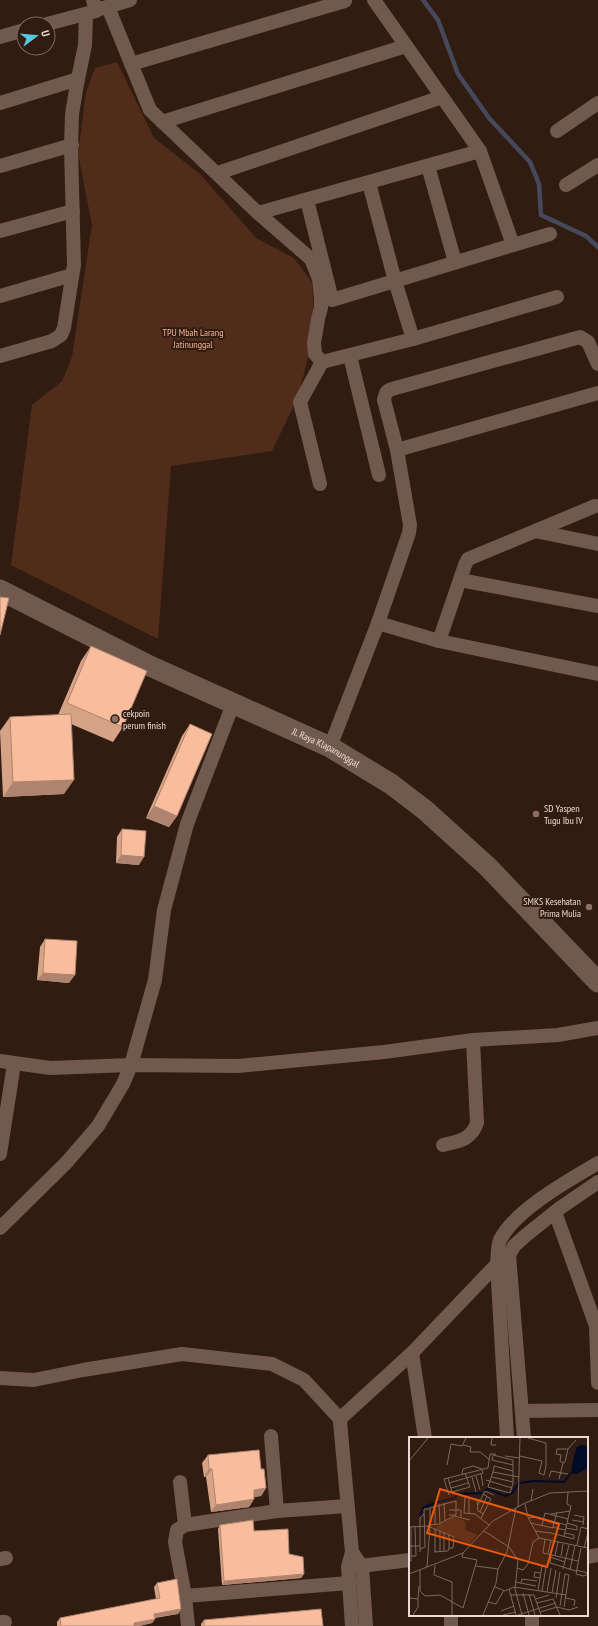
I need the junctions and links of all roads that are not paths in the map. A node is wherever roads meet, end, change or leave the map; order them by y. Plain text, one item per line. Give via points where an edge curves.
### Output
1 (130, 0) edge
2 (346, 0) edge
3 (374, 0) edge
4 (95, 8) edge
5 (56, 21) edge
6 (16, 32) edge
7 (0, 37) edge
8 (406, 46) junction
9 (131, 64) junction
10 (78, 79) junction
11 (442, 98) junction
12 (0, 103) edge
13 (598, 103) edge
14 (162, 122) junction
15 (557, 131) dead end
16 (72, 145) junction
17 (480, 151) junction
18 (598, 165) edge
19 (0, 166) edge
20 (428, 166) junction
21 (218, 173) junction
22 (369, 183) junction
23 (566, 185) dead end
24 (307, 200) junction
25 (73, 211) junction
26 (258, 214) junction
27 (0, 231) edge
28 (550, 234) dead end
29 (513, 245) junction
30 (455, 262) junction
31 (72, 275) junction
32 (395, 280) junction
33 (0, 296) edge
34 (557, 297) dead end
35 (327, 302) junction
36 (414, 339) junction
37 (0, 356) edge
38 (350, 356) junction
39 (322, 362) junction
40 (598, 364) edge
41 (598, 392) edge
42 (396, 450) junction
43 (379, 475) dead end
44 (320, 484) dead end
45 (595, 506) dead end
46 (535, 531) junction
47 (598, 544) edge
48 (460, 580) junction
49 (0, 590) edge
50 (598, 606) edge
51 (378, 623) junction
52 (439, 641) junction
53 (598, 674) edge
54 (233, 704) junction
55 (330, 747) junction
56 (598, 982) edge
57 (598, 1028) edge
58 (474, 1040) junction
59 (0, 1061) edge
60 (14, 1064) junction
61 (131, 1065) junction
62 (443, 1145) dead end
63 (0, 1154) edge
64 (598, 1163) edge
65 (598, 1182) edge
66 (555, 1212) junction
67 (0, 1228) edge
68 (509, 1256) junction
69 (497, 1264) junction
70 (597, 1326) edge
71 (412, 1352) junction
72 (0, 1378) edge
73 (598, 1383) edge
74 (522, 1410) junction
75 (598, 1410) edge
76 (340, 1419) junction
77 (271, 1436) dead end
78 (424, 1437) edge
79 (507, 1437) edge
80 (524, 1437) edge
81 (180, 1482) dead end
82 (347, 1506) junction
83 (277, 1511) junction
84 (185, 1525) junction
85 (409, 1560) edge
86 (355, 1567) junction
87 (349, 1583) junction
88 (185, 1596) junction
89 (187, 1626) edge
90 (352, 1626) edge
91 (366, 1626) edge

1 - 4 street
2 - 9 street
3 - 8 street
4 - 5 street
4 - 9 street
4 - 10 street
6 - 7 street
8 - 11 street
8 - 14 street
9 - 14 street via 150,110
10 - 12 street
10 - 16 street via 72,114
11 - 17 street
11 - 21 street
13 - 15 street
14 - 21 street
16 - 19 street
16 - 25 street
17 - 20 street
17 - 29 street
18 - 23 street
20 - 22 street
20 - 30 street
21 - 26 street
22 - 24 street
22 - 32 street
24 - 26 street
24 - 35 street
25 - 27 street
25 - 31 street
26 - 35 street via 311,259
28 - 29 street
29 - 30 street
30 - 32 street
31 - 33 street
31 - 37 street via 61,335 52,341
32 - 35 street
32 - 36 street
34 - 36 street
35 - 39 street via 314,343 315,354
36 - 38 street
38 - 39 street
38 - 43 street
39 - 44 street via 300,402
40 - 42 street via 588,342 580,337 388,391 384,400
41 - 42 street
42 - 51 street via 410,525
45 - 46 street
46 - 47 street
46 - 48 street via 468,559
48 - 50 street
48 - 52 street
49 - 54 street, Jl. Raya Klapanunggal via 150,666
51 - 52 street
51 - 55 street
52 - 53 street
54 - 55 street, Jl. Raya Klapanunggal
54 - 61 street via 187,824 164,910 155,980
55 - 56 street, Jl. Raya Klapanunggal via 391,784 425,810 488,866
57 - 58 street via 558,1035
58 - 61 street via 384,1052 238,1066
58 - 62 street via 477,1123 468,1138
59 - 60 street
60 - 61 street via 50,1068
60 - 63 street
61 - 67 street via 98,1126 66,1163
64 - 69 street via 534,1204 514,1220 500,1240
65 - 66 street
66 - 68 street via 514,1246
66 - 70 street
68 - 69 street
68 - 74 street
69 - 71 street
69 - 79 street
70 - 73 street
71 - 76 street
71 - 78 street
72 - 76 street via 34,1380 182,1354 272,1364 304,1380
74 - 75 street
74 - 80 street
76 - 82 street
77 - 83 street
81 - 84 street
82 - 83 street
82 - 86 street
83 - 84 street
84 - 88 street via 177,1530 175,1542
85 - 86 street
86 - 87 street
86 - 91 street
87 - 88 street
87 - 90 street
88 - 89 street

